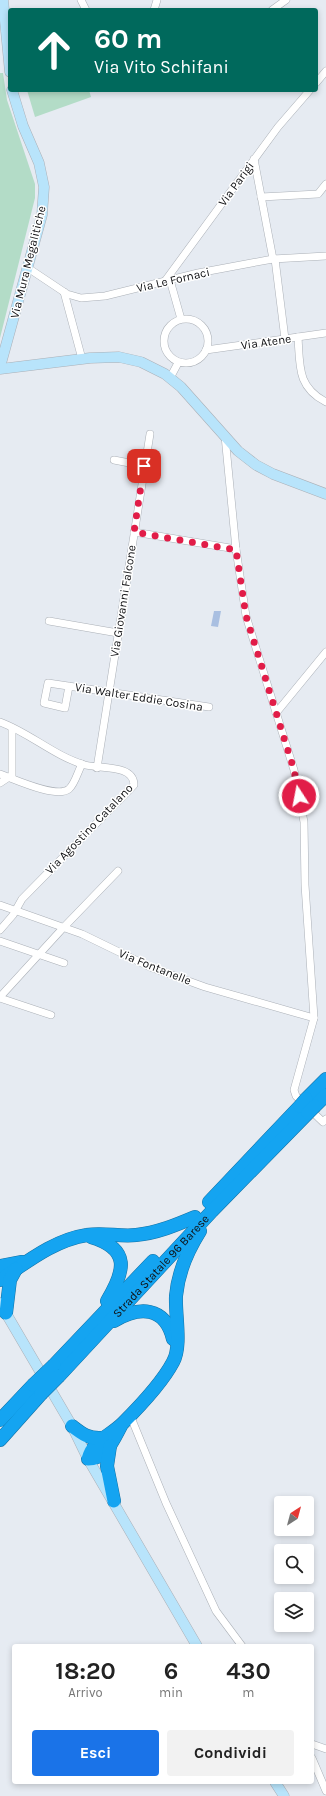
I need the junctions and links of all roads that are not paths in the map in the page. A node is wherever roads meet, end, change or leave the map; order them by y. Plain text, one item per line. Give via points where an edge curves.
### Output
1 (3, 0) edge
2 (286, 0) edge
3 (275, 8) edge
4 (8, 51) edge
5 (326, 71) edge
6 (318, 81) edge
7 (13, 92) edge
8 (308, 92) edge
9 (254, 159) junction
10 (326, 184) edge
11 (261, 197) junction
12 (326, 256) edge
13 (274, 259) junction
14 (28, 268) junction
15 (168, 281) junction
16 (64, 292) junction
17 (181, 320) junction
18 (326, 333) edge
19 (298, 337) junction
20 (285, 339) junction
21 (206, 350) junction
22 (82, 359) junction
23 (178, 362) junction
24 (0, 368) edge
25 (170, 378) junction
26 (326, 402) edge
27 (150, 434) dead end
28 (225, 436) junction
29 (114, 460) dead end
30 (144, 466) junction
31 (326, 494) edge
32 (134, 532) junction
33 (236, 550) junction
34 (49, 622) dead end
35 (118, 633) junction
36 (326, 652) edge
37 (69, 686) dead end
38 (108, 692) junction
39 (209, 707) dead end
40 (276, 713) junction
41 (0, 722) edge
42 (12, 728) junction
43 (82, 764) junction
44 (97, 768) junction
45 (0, 774) edge
46 (11, 778) junction
47 (0, 783) edge
48 (118, 871) dead end
49 (0, 905) edge
50 (16, 910) junction
51 (63, 928) junction
52 (0, 930) edge
53 (0, 941) edge
54 (38, 954) junction
55 (64, 963) dead end
56 (0, 998) edge
57 (51, 1015) dead end
58 (314, 1018) junction
59 (326, 1079) edge
60 (326, 1095) edge
61 (307, 1106) junction
62 (326, 1119) edge
63 (212, 1211) junction
64 (195, 1217) junction
65 (85, 1235) junction
66 (5, 1266) edge
67 (0, 1280) edge
68 (3, 1308) edge
69 (99, 1324) junction
70 (177, 1350) junction
71 (37, 1390) junction
72 (0, 1420) edge
73 (126, 1420) junction
74 (72, 1426) junction
75 (0, 1440) edge
76 (106, 1442) junction
77 (88, 1459) junction
78 (114, 1501) junction
79 (196, 1644) edge
80 (241, 1644) edge
81 (314, 1745) edge
82 (326, 1749) edge
83 (314, 1763) edge
84 (277, 1784) edge
85 (326, 1791) edge
86 (284, 1796) edge

1 - 4 street
2 - 3 street
5 - 6 street
7 - 14 street, Via Mura Megalitiche via 23,126 39,163 44,187 42,215
8 - 9 street, Via Parigi
9 - 11 street
9 - 15 street, Via Parigi
10 - 11 street via 318,194
11 - 13 street
12 - 13 street, Via Le Fornaci
13 - 15 street, Via Le Fornaci
13 - 20 street
14 - 16 street, Via Le Fornaci
14 - 24 street, Via Mura Megalitiche
15 - 16 street, Via Le Fornaci via 105,296 77,298
15 - 17 street
16 - 22 street
17 - 21 street via 188,319 206,332
17 - 23 street via 169,326 163,339 167,353
18 - 19 street, Via Atene
19 - 20 street, Via Atene
19 - 26 street via 303,382
20 - 21 street, Via Atene
21 - 23 street via 200,359 193,363
22 - 24 street
22 - 25 street via 119,357 141,362
23 - 25 street
25 - 28 street
27 - 30 street, Via Giovanni Falcone
28 - 31 street via 238,451 256,465
28 - 33 street
29 - 30 street
30 - 32 street, Via Giovanni Falcone
32 - 33 street
32 - 35 street, Via Giovanni Falcone
33 - 40 street via 246,616
34 - 35 street
35 - 38 street, Via Giovanni Falcone
36 - 40 street
37 - 38 street, Via Walter Eddie Cosina
38 - 39 street, Via Walter Eddie Cosina
38 - 44 street, Via Giovanni Falcone
40 - 58 street via 294,770 304,822 305,885
41 - 42 street
42 - 43 street via 58,754
42 - 46 street
43 - 44 street
43 - 46 street via 70,788 63,792 42,789
44 - 50 street, Via Agostino Catalano via 126,770 132,776 134,784 22,899
45 - 46 street
46 - 47 street
48 - 51 street
49 - 50 street, Via Fontanelle
50 - 51 street, Via Fontanelle
50 - 52 street
51 - 54 street
51 - 58 street, Via Fontanelle via 82,934 150,967 205,987
53 - 54 street
54 - 55 street
54 - 56 street
56 - 57 street
58 - 62 street via 294,1090 296,1096 323,1122
59 - 61 highway, Strada Statale 96 Barese
60 - 61 highway, Strada Statale 96 Barese
61 - 63 highway, Strada Statale 96 Barese
61 - 64 highway, Strada Statale 96 Barese
63 - 69 highway, Strada Statale 96 Barese
63 - 70 highway via 184,1260 176,1294
64 - 65 highway via 159,1231 143,1234
64 - 69 highway, Strada Statale 96 Barese
65 - 66 highway via 51,1247 30,1259
65 - 69 highway via 102,1240 116,1250 122,1267
66 - 67 highway
66 - 68 highway via 10,1280
68 - 74 street
69 - 70 highway via 135,1311 154,1314 168,1323
69 - 71 highway, Strada Statale 96 Barese, bridge
70 - 73 highway via 167,1372
71 - 72 highway, Strada Statale 96 Barese
71 - 75 highway, Strada Statale 96 Barese
73 - 76 highway
73 - 80 street via 216,1611
74 - 76 highway via 83,1435
74 - 77 street
76 - 77 highway via 91,1449
76 - 78 highway via 107,1466
77 - 78 street
78 - 79 street
81 - 82 street
83 - 85 street
84 - 86 street

